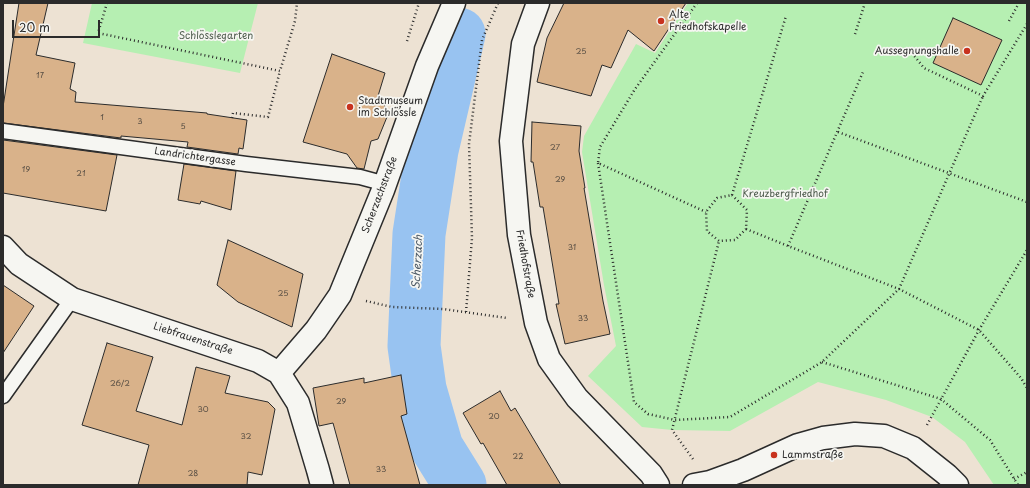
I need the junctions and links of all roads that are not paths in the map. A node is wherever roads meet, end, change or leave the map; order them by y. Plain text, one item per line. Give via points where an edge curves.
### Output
1 (454, 3) edge
2 (538, 3) edge
3 (3, 131) edge
4 (386, 184) junction
5 (3, 247) edge
6 (72, 299) junction
7 (285, 365) junction
8 (3, 396) edge
9 (738, 478) edge
10 (702, 484) edge
11 (322, 485) edge
12 (658, 485) edge
13 (957, 485) edge

1 - 4 street, Scherzachstraße via 428,66
2 - 12 street, Friedhofstraße via 522,44 511,141 518,235 536,323 549,359 577,398 651,474
3 - 4 lane, Landrichtergasse via 360,177
4 - 7 street, Scherzachstraße via 340,295 316,330
5 - 6 street, Liebfrauenstraße via 19,264
6 - 7 street, Liebfrauenstraße via 258,360
6 - 8 lane
7 - 11 street, Liebfrauenstraße
9 - 10 street
9 - 13 street via 798,445 823,438 855,434 884,436 913,448

